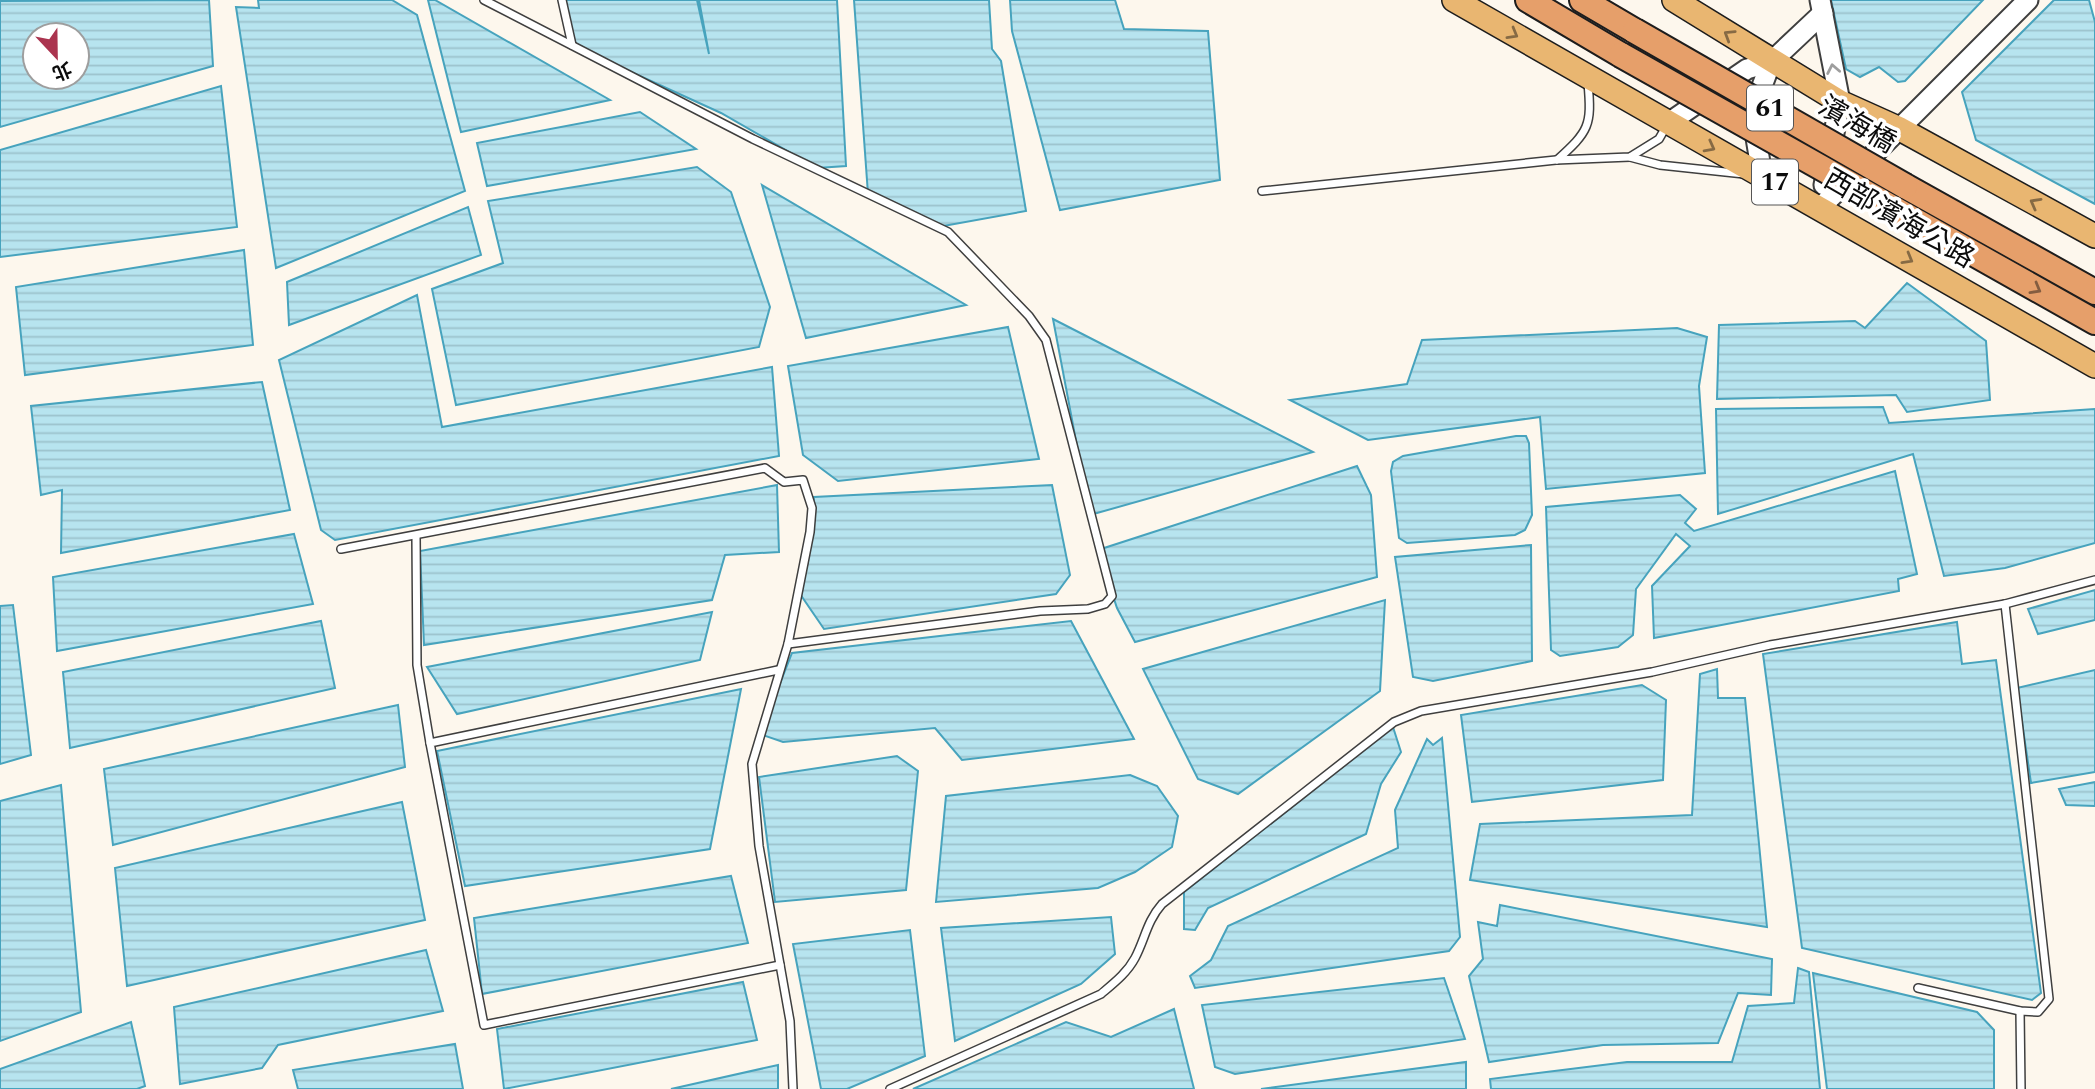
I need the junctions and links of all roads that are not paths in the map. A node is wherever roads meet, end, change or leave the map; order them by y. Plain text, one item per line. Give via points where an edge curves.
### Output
1 (484, 0) edge
2 (562, 0) edge
3 (1454, 0) edge
4 (1528, 0) edge
5 (1582, 0) edge
6 (1674, 0) edge
7 (2028, 0) edge
8 (1821, 7) edge
9 (572, 45) junction
10 (1771, 62) junction
11 (1587, 75) junction
12 (1840, 102) junction
13 (1667, 124) junction
14 (1900, 129) junction
15 (1630, 158) junction
16 (1556, 160) junction
17 (1762, 175) junction
18 (1262, 191) dead end
19 (1898, 196) junction
20 (1820, 208) junction
21 (2095, 236) edge
22 (2095, 292) edge
23 (2095, 322) edge
24 (2095, 366) edge
25 (416, 536) junction
26 (341, 550) dead end
27 (2095, 580) edge
28 (2005, 604) junction
29 (788, 644) junction
30 (778, 670) junction
31 (430, 743) junction
32 (780, 965) junction
33 (1918, 988) dead end
34 (2020, 1012) junction
35 (793, 1089) edge
36 (890, 1089) edge
37 (2021, 1089) edge

1 - 9 lane
2 - 9 lane
3 -> 11 main road, 西部濱海公路 / 17
4 - 19 highway, 濱海橋 / 61, bridge via 1621,55
5 - 19 highway, 濱海橋 / 61, bridge
10 -> 6 main road
7 - 14 street
8 - 10 street
12 -> 8 street
9 - 29 lane via 753,139 948,232 1046,340 1112,596 1105,604 1088,609 1040,611
10 - 12 main road
10 - 13 street via 1747,69
10 - 17 street via 1752,113
11 - 13 main road, 西部濱海公路 / 17
11 - 16 lane via 1591,118 1577,141
12 - 14 main road
12 - 20 street
13 - 15 lane via 1659,139
13 -> 17 main road, 西部濱海公路 / 17
14 - 20 street
21 -> 14 main road
15 - 16 lane
15 - 17 lane
16 - 18 lane
17 - 20 main road, 西部濱海公路 / 17
19 - 22 highway, 61
19 -> 23 highway, 61
20 -> 24 main road, 西部濱海公路 / 17
25 - 26 lane
25 - 29 lane via 765,468 784,481 803,480 812,508
25 - 31 lane via 417,665
27 - 28 lane
28 - 34 lane via 2049,999 2038,1013
28 - 36 lane via 1421,711 1394,722 1161,904 1151,916 1130,966 1101,994
29 - 30 lane
30 - 31 lane
30 - 32 lane via 752,764 759,846
31 - 32 lane via 484,1025
32 - 35 lane via 790,1021
33 - 34 lane
34 - 37 lane

